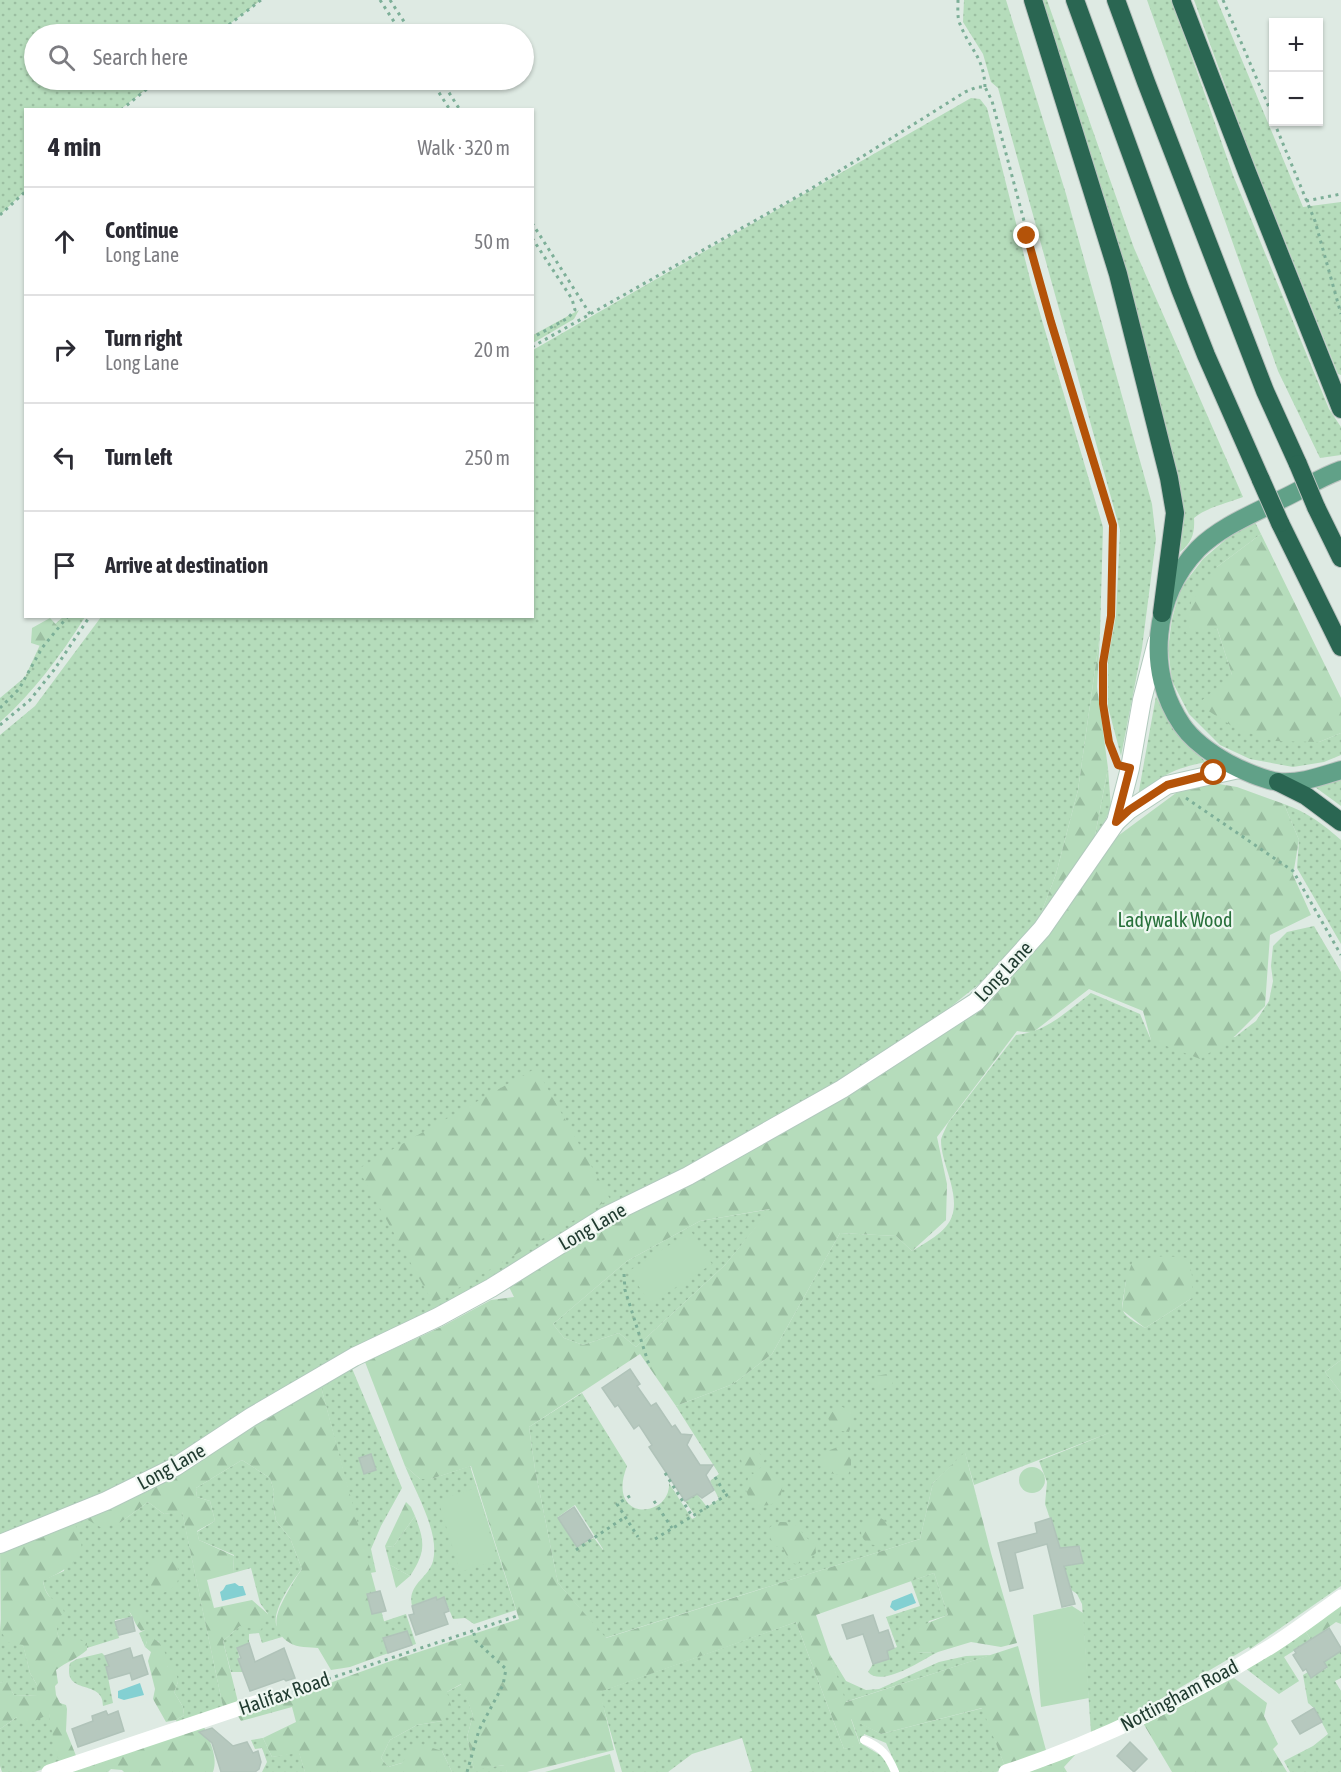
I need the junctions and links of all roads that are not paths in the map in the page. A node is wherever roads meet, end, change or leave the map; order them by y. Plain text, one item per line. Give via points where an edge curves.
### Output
1 (1033, 0) edge
2 (1075, 0) edge
3 (1116, 0) edge
4 (1182, 0) edge
5 (1339, 400) edge
6 (1341, 470) edge
7 (1341, 558) edge
8 (1162, 613) junction
9 (1158, 641) junction
10 (1341, 647) edge
11 (1239, 769) junction
12 (1341, 770) edge
13 (1278, 782) junction
14 (1116, 822) junction
15 (1341, 822) edge
16 (0, 1544) edge
17 (1341, 1597) edge
18 (258, 1702) road end
19 (864, 1740) dead end
20 (49, 1772) edge
21 (895, 1772) edge
22 (1005, 1772) edge

1 - 8 highway via 1118,274 1169,478 1175,513
2 - 10 highway, bridge via 1206,355 1280,523
3 - 7 highway, bridge via 1261,380
4 - 5 highway via 1246,172
6 - 8 main road via 1222,530 1198,549 1177,578
8 - 9 main road
9 - 11 main road via 1165,691 1183,726 1211,753
9 - 14 street, Long Lane
11 - 13 main road
11 - 14 street, Long Lane via 1167,785
12 - 13 main road via 1316,778
13 - 15 highway via 1306,796
14 - 16 street, Long Lane via 1042,929 976,1002 851,1083 688,1176 606,1216 474,1298 354,1357 175,1467 106,1501
17 - 22 street, Nottingham Road via 1271,1647 1148,1714 1055,1755
18 - 20 street, Halifax Road
19 - 21 lane via 879,1746 890,1758

